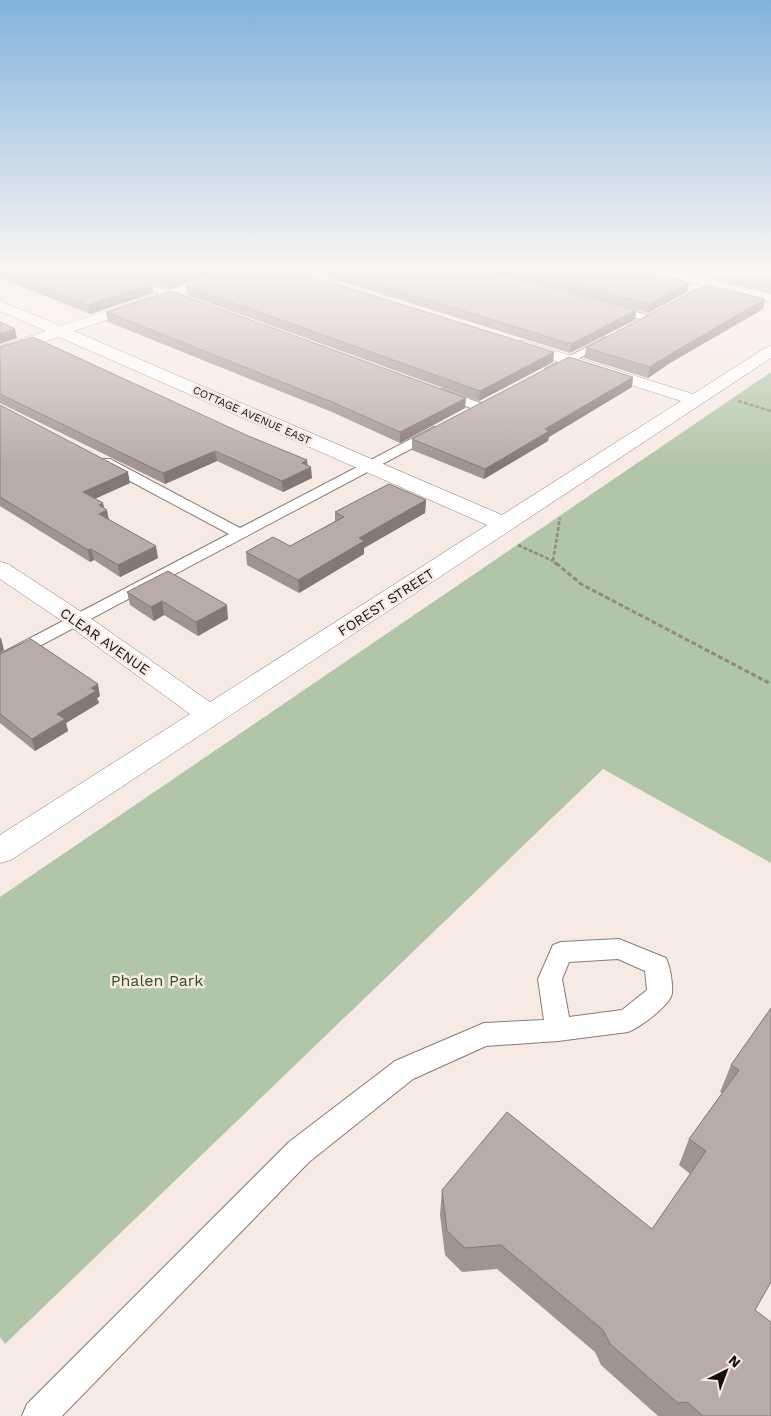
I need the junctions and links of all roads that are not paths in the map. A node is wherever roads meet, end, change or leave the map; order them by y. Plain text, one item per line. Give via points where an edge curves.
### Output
1 (51, 334) edge
2 (67, 334) edge
3 (615, 336) edge
4 (503, 339) edge
5 (0, 351) edge
6 (771, 351) edge
7 (568, 360) junction
8 (539, 375) edge
9 (432, 390) edge
10 (695, 400) junction
11 (462, 416) edge
12 (444, 425) edge
13 (94, 457) edge
14 (368, 465) junction
15 (498, 529) junction
16 (239, 533) junction
17 (0, 569) edge
18 (78, 620) junction
19 (0, 661) edge
20 (210, 715) junction
21 (0, 851) edge
22 (558, 1030) junction
23 (39, 1416) edge

1 - 5 street
2 - 14 street, COTTAGE AVENUE EAST
3 - 7 lane
4 - 7 street
6 - 10 street, FOREST STREET
7 - 8 lane
7 - 10 street
9 - 11 lane via 483,404
10 - 15 street, FOREST STREET
12 - 14 lane
13 - 16 lane
14 - 15 street, COTTAGE AVENUE EAST
14 - 16 lane
15 - 20 street, FOREST STREET
16 - 18 lane
17 - 18 street, CLEAR AVENUE
18 - 19 lane
18 - 20 street, CLEAR AVENUE
20 - 21 street, FOREST STREET
22 - 22 lane via 628,1020 660,994 657,965 619,949 561,952 550,979
22 - 23 lane via 484,1035 404,1070 299,1152

